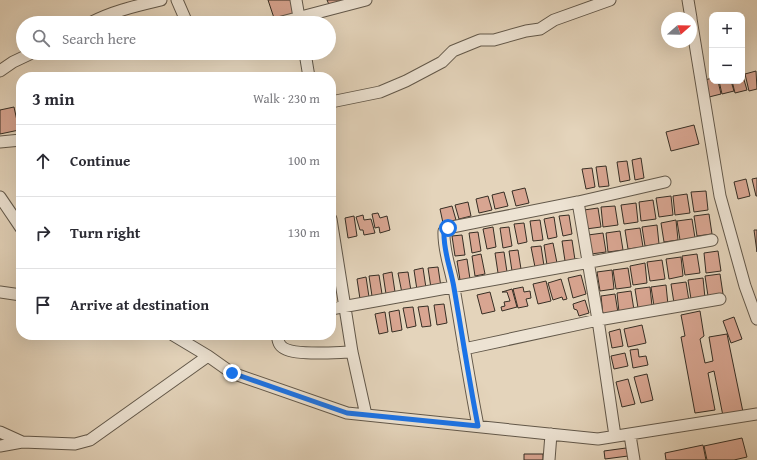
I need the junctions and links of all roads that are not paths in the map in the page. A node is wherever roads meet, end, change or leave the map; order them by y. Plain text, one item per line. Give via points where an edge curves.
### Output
1 (161, 0) edge
2 (177, 0) edge
3 (296, 0) edge
4 (366, 0) edge
5 (610, 0) edge
6 (688, 0) edge
7 (690, 12) edge
8 (103, 16) edge
9 (184, 16) edge
10 (298, 16) edge
11 (312, 16) edge
12 (696, 48) edge
13 (17, 60) edge
14 (306, 60) edge
15 (0, 72) edge
16 (307, 72) edge
17 (336, 101) edge
18 (16, 140) edge
19 (0, 142) edge
20 (665, 182) dead end
21 (0, 197) edge
22 (578, 202) junction
23 (16, 221) edge
24 (712, 240) dead end
25 (336, 261) edge
26 (587, 262) junction
27 (454, 287) junction
28 (0, 292) edge
29 (16, 294) edge
30 (720, 299) dead end
31 (345, 307) junction
32 (336, 308) edge
33 (757, 319) edge
34 (598, 320) junction
35 (181, 340) edge
36 (278, 340) edge
37 (464, 349) junction
38 (352, 352) junction
39 (208, 356) junction
40 (757, 414) edge
41 (366, 415) junction
42 (478, 426) junction
43 (0, 432) edge
44 (551, 434) junction
45 (630, 435) junction
46 (615, 436) junction
47 (22, 442) junction
48 (0, 446) edge
49 (549, 460) edge
50 (634, 460) edge

1 - 8 street
2 - 9 street
3 - 10 street
4 - 11 street
5 - 17 street via 554,20 540,29 494,40 480,40 453,51 442,62 406,81 380,92
6 - 7 street
12 - 33 street via 720,196 744,286
13 - 15 street
14 - 16 street
18 - 19 street
20 - 22 street
21 - 23 street
22 - 26 street
22 - 27 street via 448,228 444,231 444,241
24 - 26 street
25 - 31 street
26 - 27 street
26 - 34 street
27 - 31 street
27 - 37 street
28 - 29 street
30 - 34 street
31 - 32 street
31 - 38 street
34 - 37 street
34 - 46 street
35 - 39 street
36 - 38 street via 285,349 312,354
37 - 42 street
38 - 41 street
39 - 41 street via 232,373 347,413
39 - 47 street via 90,440 75,444
40 - 45 street
41 - 42 street
42 - 44 street
43 - 47 street
44 - 46 street via 598,439
44 - 49 street
45 - 46 street
45 - 50 street
47 - 48 street

